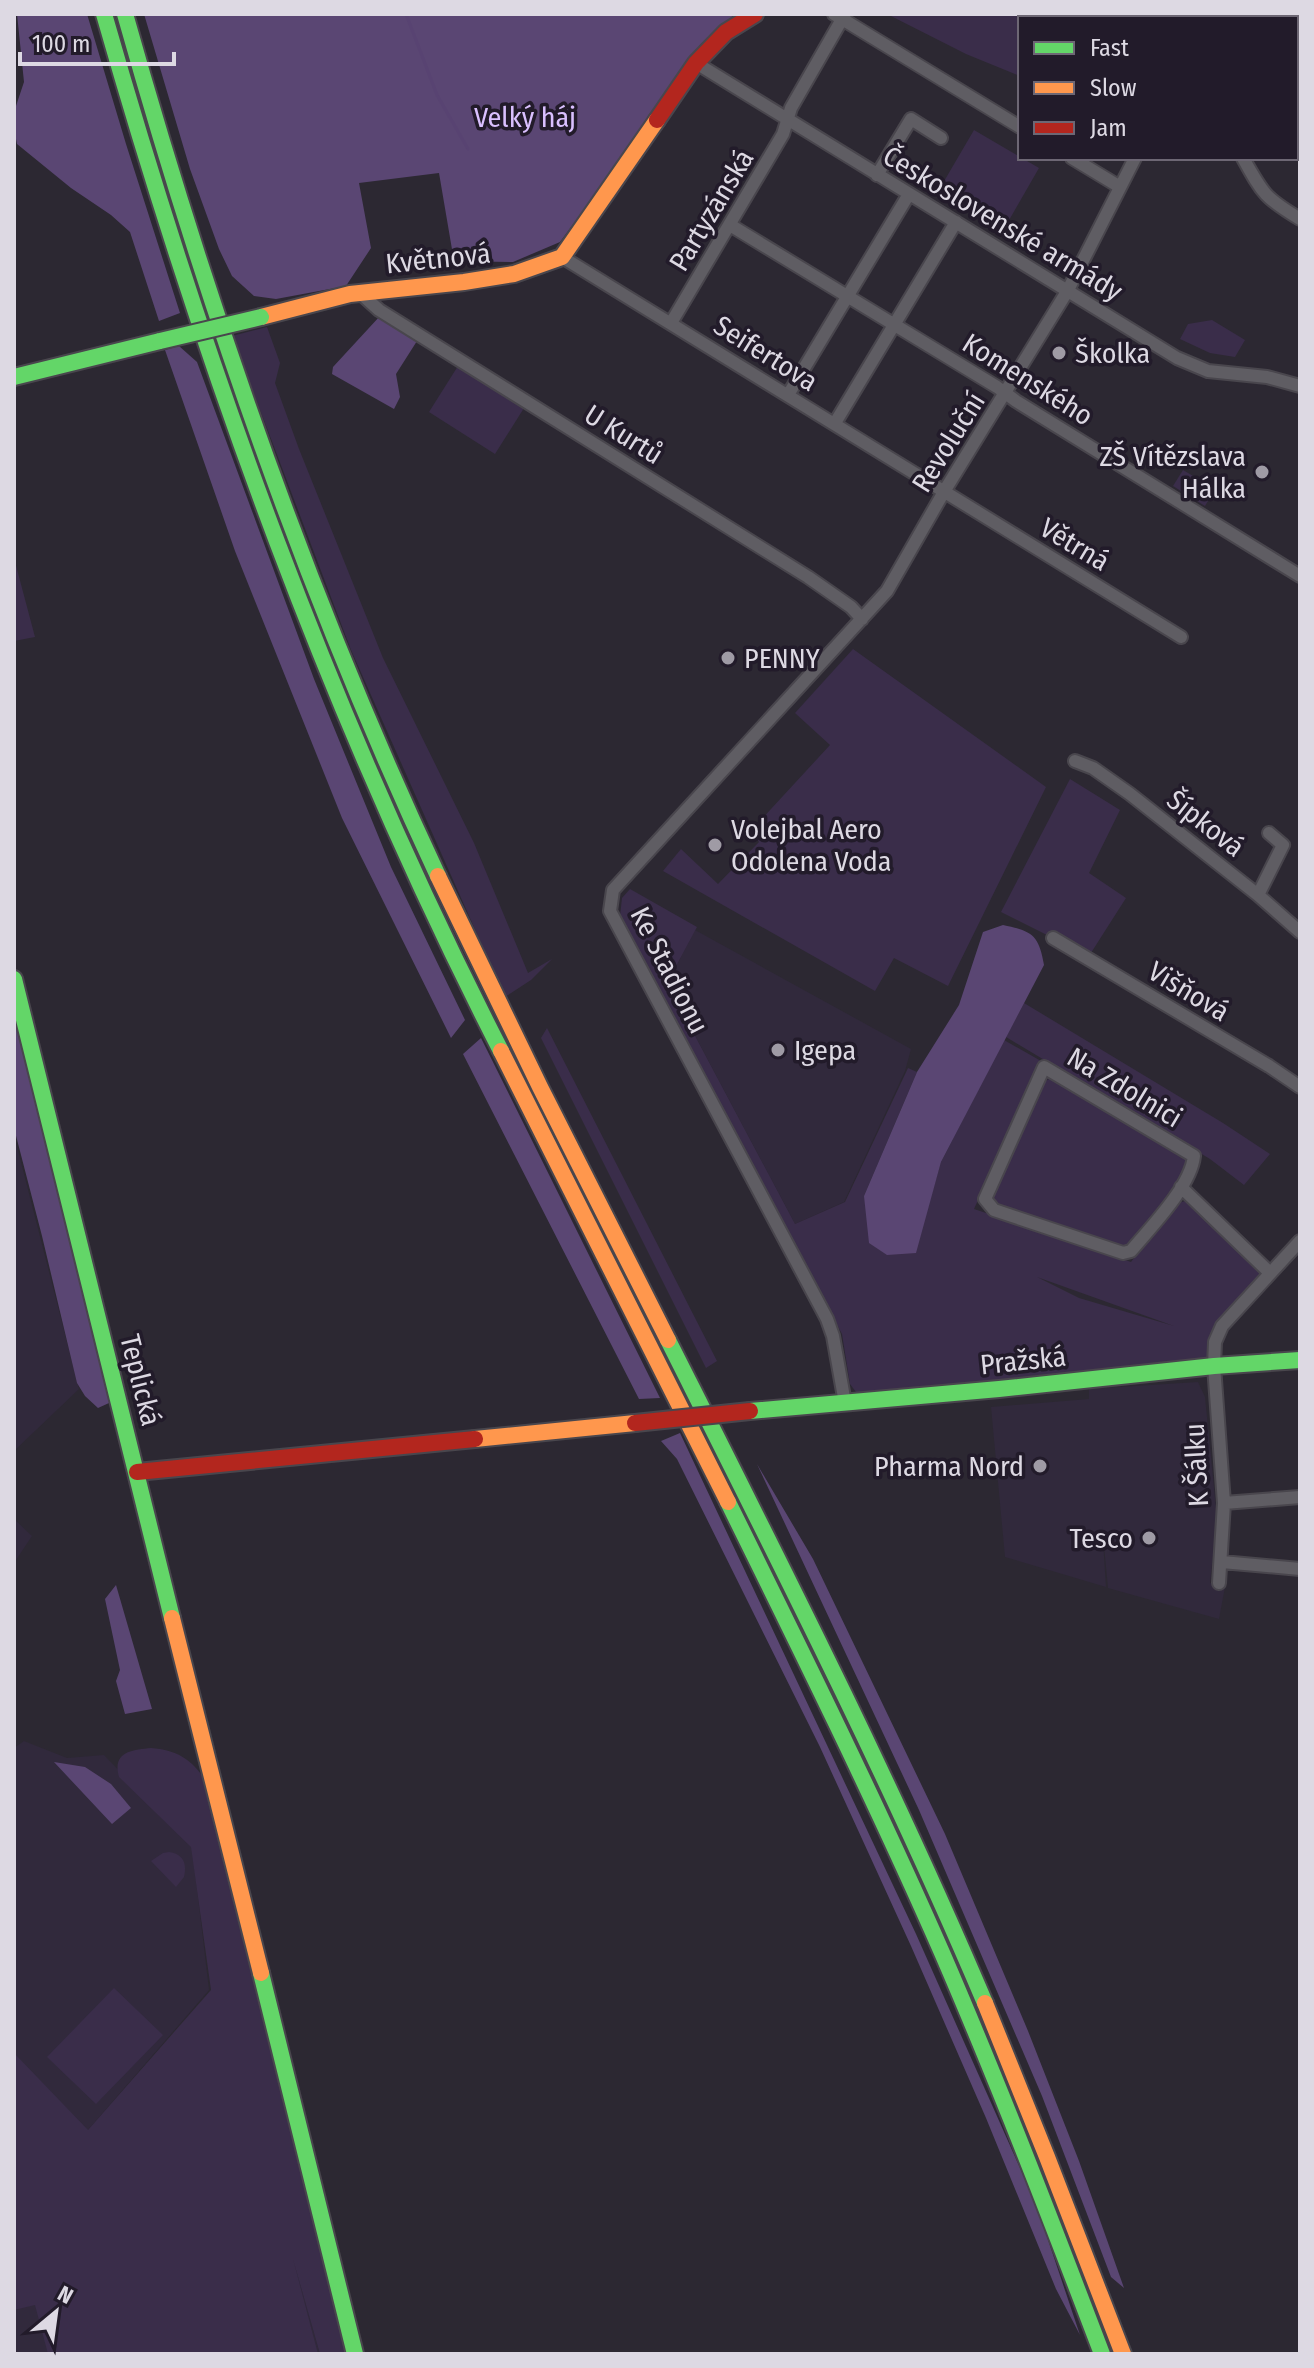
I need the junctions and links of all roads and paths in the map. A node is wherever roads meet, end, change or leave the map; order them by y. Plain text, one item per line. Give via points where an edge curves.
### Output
1 (104, 14) edge
2 (125, 14) edge
3 (755, 14) edge
4 (841, 16) edge
5 (696, 63) junction
6 (788, 119) junction
7 (1018, 126) edge
8 (941, 138) dead end
9 (1075, 160) edge
10 (1134, 160) edge
11 (1244, 160) edge
12 (877, 175) junction
13 (1120, 187) junction
14 (909, 194) junction
15 (1300, 219) edge
16 (956, 222) junction
17 (730, 225) junction
18 (562, 257) junction
19 (1068, 290) junction
20 (359, 292) junction
21 (847, 296) junction
22 (671, 323) junction
23 (894, 324) junction
24 (14, 377) edge
25 (1300, 386) edge
26 (1006, 393) junction
27 (788, 395) junction
28 (835, 423) junction
29 (945, 490) junction
30 (1300, 576) edge
31 (862, 619) junction
32 (1181, 637) dead end
33 (1075, 761) dead end
34 (1269, 833) dead end
35 (1258, 895) junction
36 (1300, 932) edge
37 (1053, 938) dead end
38 (14, 979) edge
39 (1300, 1087) edge
40 (1181, 1187) junction
41 (1300, 1241) edge
42 (1270, 1273) junction
43 (1300, 1360) edge
44 (1214, 1366) junction
45 (845, 1403) junction
46 (137, 1472) junction
47 (1300, 1497) edge
48 (1224, 1503) junction
49 (1222, 1562) junction
50 (1300, 1569) edge
51 (1219, 1583) dead end
52 (355, 2354) edge
53 (1102, 2354) edge
54 (1123, 2354) edge

1 - 53 main road via 196,319 352,730 432,911 893,1843 1004,2101
2 - 54 main road via 214,312 363,708 493,992 910,1836 1022,2092
3 - 5 main road via 726,32
4 - 6 street, Partyzánská
4 - 7 street
5 - 6 street, Československé armády
5 - 18 main road
6 - 12 street, Československé armády
6 - 17 street, Partyzánská
8 - 12 street via 911,119
9 - 13 street
10 - 13 street, Revoluční
11 - 15 street via 1270,201
12 - 14 street, Československé armády
13 - 19 street, Revoluční
14 - 16 street, Československé armády
14 - 21 street
16 - 19 street, Československé armády
16 - 23 street
17 - 21 street, Komenského
17 - 22 street, Partyzánská
18 - 20 main road, Květnová via 488,280
18 - 22 street, Seifertova
19 - 25 street, Československé armády via 1195,367
19 - 26 street, Revoluční
20 - 24 main road, Květnová, bridge
20 - 31 street, U Kurtů via 379,310 808,577
21 - 23 street, Komenského
21 - 27 street
22 - 27 street, Seifertova
23 - 26 street, Komenského
23 - 28 street
26 - 29 street, Revoluční
26 - 30 street, Komenského
27 - 28 street, Seifertova
28 - 29 street, Seifertova
29 - 31 street, Revoluční via 887,591
29 - 32 street, Větrná
31 - 45 street, Ke Stadionu via 613,890 610,911 827,1319
33 - 35 street, Šípková via 1130,794
34 - 35 street via 1283,845
35 - 36 street, Šípková
37 - 39 street, Višňová
38 - 46 main road, Teplická
40 - 40 street, Na Zdolnici via 1131,1251 1123,1253 994,1210 985,1199 1044,1067 1194,1156
40 - 42 street
41 - 42 street, K Šálku
42 - 44 street, K Šálku via 1222,1326
43 - 44 main road, Pražská
44 - 45 main road, Pražská
44 - 48 street, K Šálku
45 - 46 main road, Pražská, bridge
46 - 52 main road, Teplická
47 - 48 street
48 - 49 street, K Šálku
49 - 50 street
49 - 51 street, K Šálku

